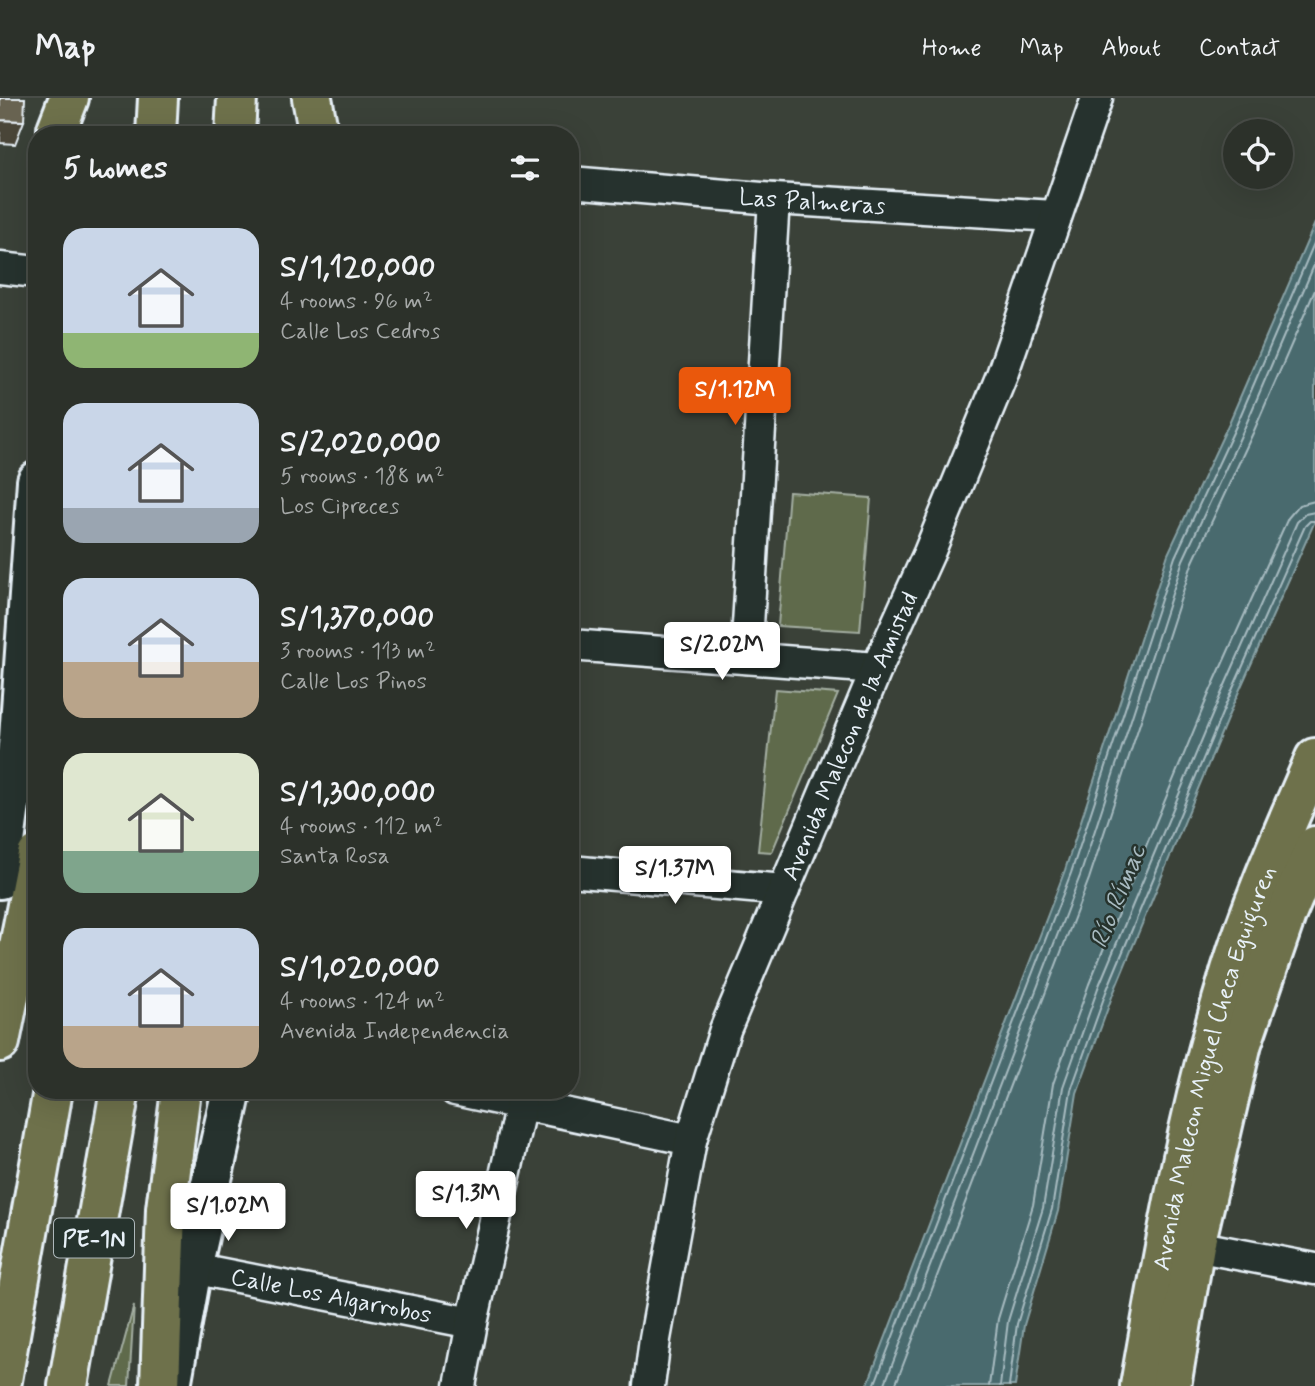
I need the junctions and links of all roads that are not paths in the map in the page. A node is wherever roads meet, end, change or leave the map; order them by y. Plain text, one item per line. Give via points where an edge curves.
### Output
1 (158, 98) edge
2 (237, 98) edge
3 (312, 98) edge
4 (330, 98) edge
5 (1089, 99) edge
6 (156, 126) edge
7 (235, 126) edge
8 (320, 126) edge
9 (324, 126) edge
10 (579, 184) edge
11 (774, 199) junction
12 (1055, 216) junction
13 (0, 268) edge
14 (28, 271) edge
15 (28, 610) edge
16 (579, 646) edge
17 (746, 658) junction
18 (877, 668) junction
19 (1315, 758) edge
20 (1315, 846) edge
21 (579, 872) edge
22 (0, 879) edge
23 (783, 890) junction
24 (28, 900) edge
25 (0, 1042) edge
26 (50, 1099) edge
27 (118, 1099) edge
28 (180, 1099) edge
29 (230, 1099) edge
30 (497, 1099) edge
31 (521, 1104) junction
32 (691, 1140) junction
33 (1180, 1243) junction
34 (192, 1268) junction
35 (1315, 1269) edge
36 (472, 1323) junction
37 (1, 1386) edge
38 (68, 1386) edge
39 (160, 1386) edge
40 (171, 1386) edge
41 (460, 1386) edge
42 (649, 1386) edge
43 (1140, 1386) edge
44 (1171, 1386) edge

1 - 6 main road
2 - 7 main road
3 - 8 main road
4 - 9 street
5 - 12 street, Avenida Malecon de la Amistad
10 - 11 street, Las Palmeras
11 - 12 street, Las Palmeras
11 - 17 street
12 - 18 street, Avenida Malecon de la Amistad via 1002,375
13 - 14 street
15 - 22 main road via 19,738
16 - 17 street
17 - 18 street
18 - 23 street, Avenida Malecon de la Amistad
19 - 33 main road, Avenida Malecon Miguel Checa Eguiguren via 1256,895 1231,970 1208,1055
20 - 33 main road, Avenida Malecon Miguel Checa Eguiguren via 1242,1043
21 - 23 street
23 - 32 street, Avenida Malecon de la Amistad via 725,1030
24 - 25 main road
26 - 37 main road, PE-1N
27 - 38 main road, PE-1N
28 - 39 main road via 166,1209
29 - 34 main road
30 - 31 street
31 - 32 street
31 - 36 street
32 - 42 street, Avenida Malecon de la Amistad
33 - 35 street
33 - 43 main road, Avenida Malecon Miguel Checa Eguiguren
33 - 44 main road, Avenida Malecon Miguel Checa Eguiguren
34 - 36 street, Calle Los Algarrobos
34 - 40 main road
36 - 41 street

